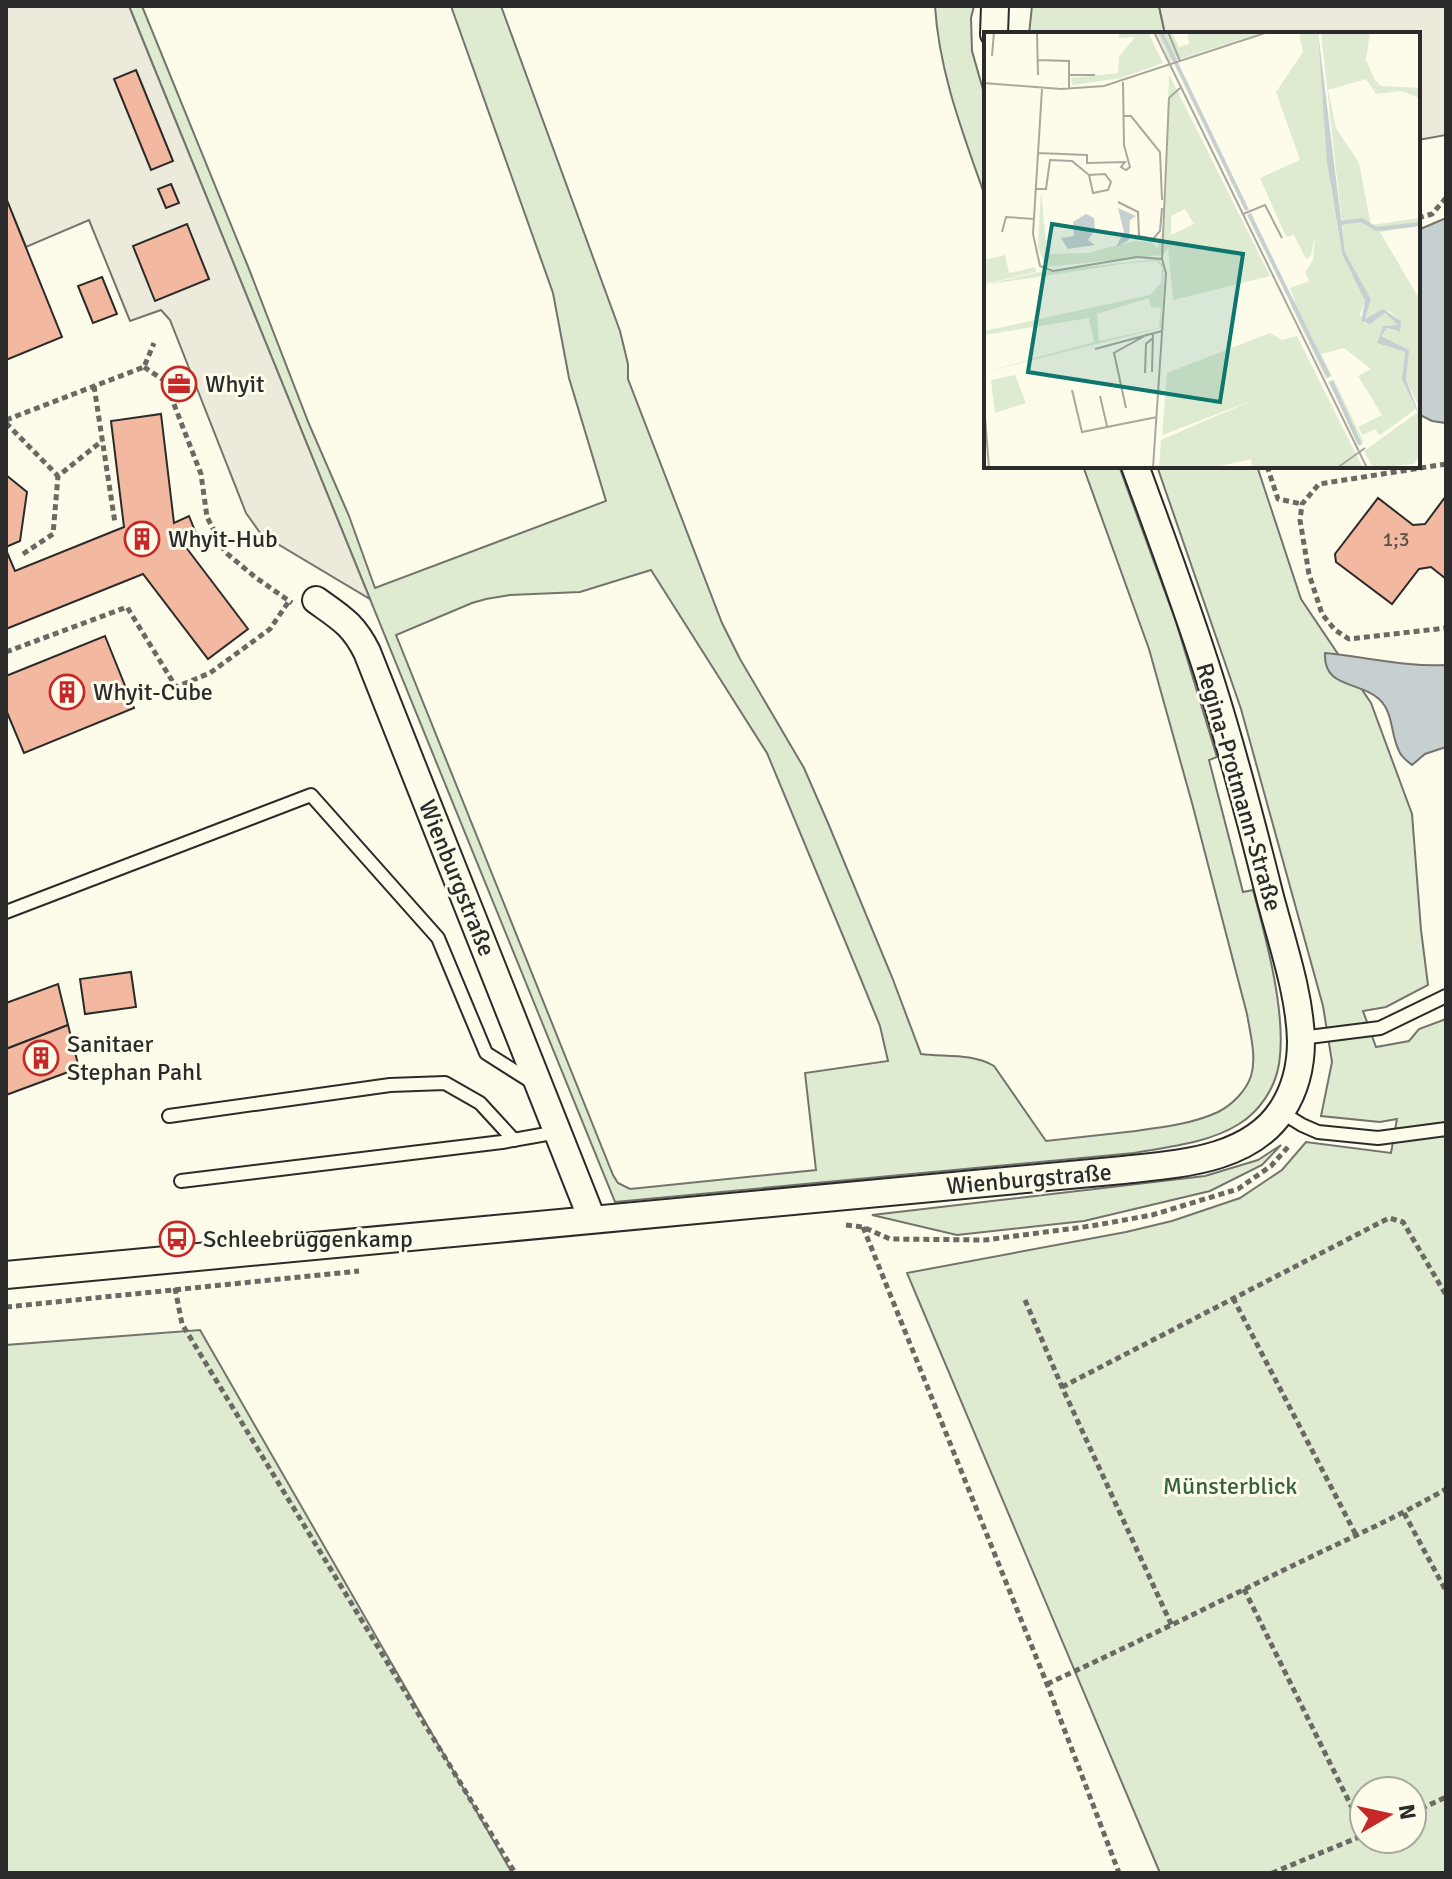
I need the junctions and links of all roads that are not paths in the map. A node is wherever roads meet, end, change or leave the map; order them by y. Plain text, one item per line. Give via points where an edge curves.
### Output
1 (995, 6) edge
2 (994, 32) edge
3 (1136, 468) edge
4 (305, 597) road end
5 (6, 912) edge
6 (1446, 996) edge
7 (1301, 1038) junction
8 (541, 1088) junction
9 (169, 1116) dead end
10 (1292, 1119) junction
11 (1446, 1129) edge
12 (558, 1132) junction
13 (514, 1140) junction
14 (181, 1181) dead end
15 (592, 1219) junction
16 (6, 1275) edge

1 - 2 street
3 - 7 street, Regina-Protmann-Straße via 1229,742
4 - 8 street, Wienburgstraße via 351,625 367,652
5 - 8 lane via 311,795 438,938 486,1053
6 - 7 lane via 1380,1028
7 - 10 street, Regina-Protmann-Straße via 1290,1095
8 - 12 street, Wienburgstraße
9 - 13 lane via 390,1085 445,1083 480,1103
10 - 11 lane via 1318,1132 1378,1138
10 - 15 street, Wienburgstraße via 1240,1146 1168,1165
12 - 13 lane
12 - 15 street, Wienburgstraße
13 - 14 lane
15 - 16 street, Wienburgstraße

